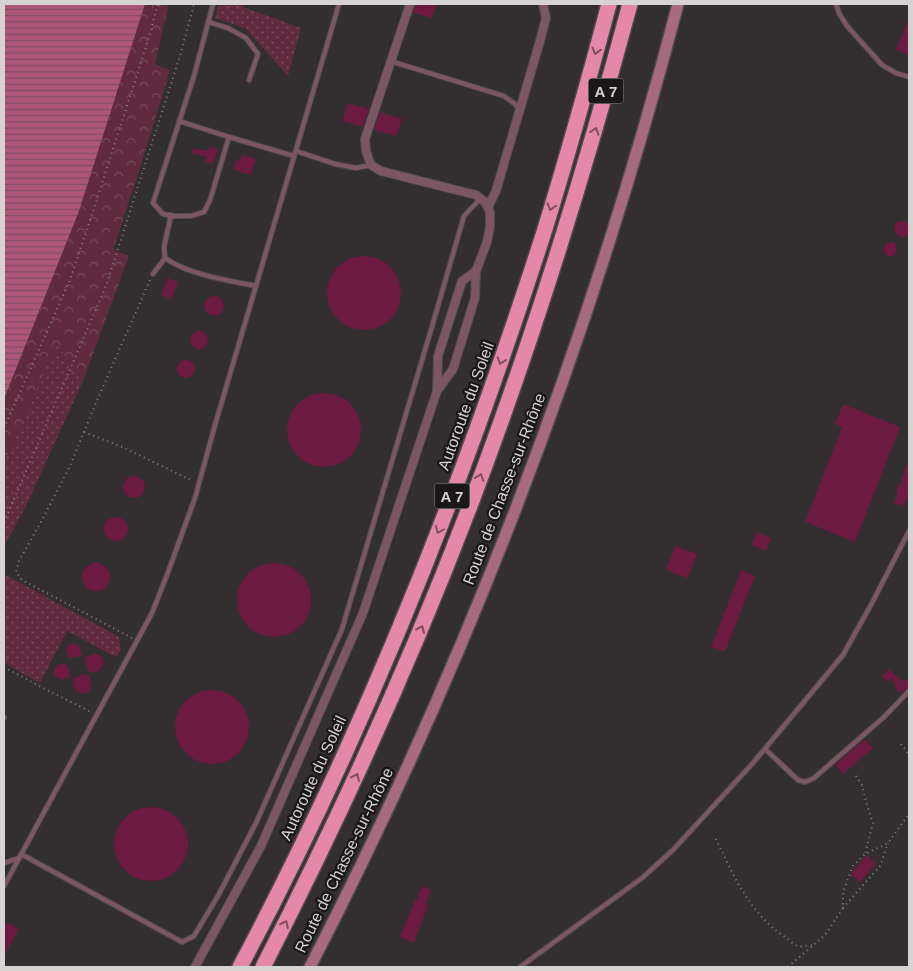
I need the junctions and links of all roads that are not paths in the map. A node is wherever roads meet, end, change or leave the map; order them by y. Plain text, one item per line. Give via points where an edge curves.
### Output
1 (213, 4) edge
2 (339, 4) edge
3 (410, 4) edge
4 (543, 4) edge
5 (609, 4) edge
6 (630, 4) edge
7 (678, 4) edge
8 (836, 4) edge
9 (208, 22) junction
10 (390, 61) junction
11 (909, 77) edge
12 (249, 80) dead end
13 (520, 110) junction
14 (179, 121) junction
15 (229, 137) junction
16 (295, 153) junction
17 (371, 165) junction
18 (481, 198) junction
19 (488, 207) junction
20 (172, 216) junction
21 (165, 258) junction
22 (476, 271) junction
23 (153, 274) road end
24 (256, 286) junction
25 (437, 391) junction
26 (908, 534) edge
27 (909, 690) edge
28 (765, 749) junction
29 (20, 856) junction
30 (4, 863) edge
31 (4, 886) edge
32 (240, 965) edge
33 (196, 967) edge
34 (263, 967) edge
35 (310, 967) edge
36 (520, 967) edge

1 - 9 lane
2 - 16 lane
3 - 10 street
4 - 13 street via 546,18
5 -> 32 highway, Autoroute du Soleil / A 7 via 543,235 452,496 349,744
34 -> 6 highway, A 7 via 373,739 473,498 565,231
7 - 35 main road, Route de Chasse-sur-Rhône via 596,279 563,379 501,545 412,755
8 - 11 lane via 847,26 882,65
9 - 12 lane via 246,38 258,54
9 - 14 lane
10 - 13 lane via 504,96
10 - 17 street via 365,139
13 - 19 street via 496,191
14 - 15 lane
14 - 20 lane via 153,203 163,214
15 - 16 lane
15 - 20 lane via 204,212
16 - 17 lane via 356,168
16 - 24 lane
17 - 18 street
18 - 19 street
18 - 29 lane via 464,216 342,629 256,822 194,936 182,942
19 - 22 street via 490,227
20 - 21 lane via 164,247
21 - 23 lane
21 - 24 lane via 176,266
22 - 25 street via 475,298 453,370
22 - 25 street via 462,281 438,356
24 - 29 lane via 195,498 152,613
25 - 33 street via 363,613 261,846
26 - 28 lane via 843,655
27 - 28 lane via 884,717 814,778 805,782 798,780
28 - 36 lane via 679,843 642,878
29 - 30 lane
29 - 31 lane

